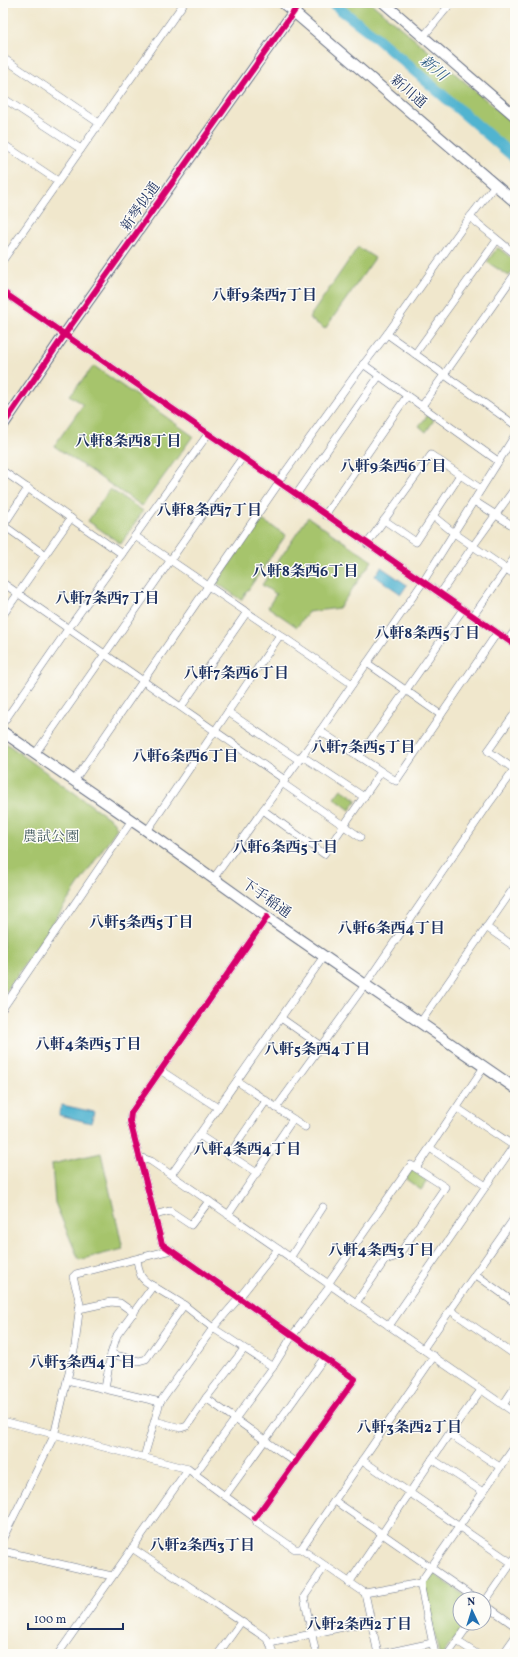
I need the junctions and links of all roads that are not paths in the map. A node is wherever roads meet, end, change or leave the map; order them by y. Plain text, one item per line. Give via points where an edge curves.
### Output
1 (184, 3) edge
2 (283, 3) edge
3 (384, 3) edge
4 (451, 3) edge
5 (298, 6) edge
6 (423, 37) junction
7 (3, 58) edge
8 (3, 98) edge
9 (515, 116) edge
10 (99, 123) junction
11 (3, 144) edge
12 (80, 149) junction
13 (58, 181) junction
14 (495, 184) junction
15 (515, 202) edge
16 (470, 217) junction
17 (498, 240) junction
18 (515, 254) edge
19 (3, 260) edge
20 (515, 274) edge
21 (3, 292) edge
22 (65, 334) junction
23 (387, 334) junction
24 (415, 354) junction
25 (363, 364) junction
26 (444, 374) junction
27 (379, 376) junction
28 (407, 396) junction
29 (422, 406) junction
30 (515, 425) edge
31 (3, 426) edge
32 (208, 434) junction
33 (515, 434) edge
34 (242, 458) junction
35 (498, 461) junction
36 (3, 471) edge
37 (460, 475) junction
38 (279, 483) junction
39 (28, 488) junction
40 (515, 488) edge
41 (481, 490) junction
42 (296, 494) junction
43 (474, 501) junction
44 (325, 515) junction
45 (496, 515) junction
46 (6, 516) edge
47 (433, 516) junction
48 (71, 518) junction
49 (384, 520) junction
50 (3, 526) edge
51 (515, 527) edge
52 (454, 533) junction
53 (135, 536) junction
54 (367, 544) junction
55 (473, 546) junction
56 (45, 554) junction
57 (122, 554) junction
58 (515, 557) edge
59 (171, 559) junction
60 (506, 569) junction
61 (515, 575) edge
62 (423, 582) junction
63 (3, 584) edge
64 (209, 586) junction
65 (18, 594) junction
66 (440, 594) junction
67 (463, 609) junction
68 (247, 612) junction
69 (3, 615) edge
70 (473, 616) junction
71 (68, 629) junction
72 (515, 630) edge
73 (497, 633) junction
74 (280, 634) junction
75 (508, 640) junction
76 (515, 646) edge
77 (105, 654) junction
78 (367, 663) junction
79 (143, 681) junction
80 (352, 684) junction
81 (406, 690) junction
82 (181, 707) junction
83 (228, 712) junction
84 (515, 713) edge
85 (441, 715) junction
86 (3, 723) edge
87 (215, 731) junction
88 (320, 731) junction
89 (3, 732) edge
90 (35, 754) junction
91 (359, 757) junction
92 (300, 758) junction
93 (515, 769) edge
94 (381, 772) junction
95 (74, 781) junction
96 (284, 781) junction
97 (364, 797) junction
98 (263, 810) junction
99 (132, 820) junction
100 (343, 827) junction
101 (147, 831) junction
102 (360, 838) dead end
103 (213, 879) junction
104 (515, 886) edge
105 (267, 917) junction
106 (486, 927) junction
107 (515, 947) edge
108 (324, 956) junction
109 (365, 985) junction
110 (3, 1008) edge
111 (281, 1018) junction
112 (420, 1023) junction
113 (321, 1046) junction
114 (484, 1067) junction
115 (160, 1070) junction
116 (237, 1081) junction
117 (514, 1085) edge
118 (266, 1101) junction
119 (218, 1108) junction
120 (276, 1108) junction
121 (457, 1108) junction
122 (293, 1119) junction
123 (305, 1127) dead end
124 (199, 1135) junction
125 (514, 1145) edge
126 (430, 1148) junction
127 (229, 1155) junction
128 (139, 1157) junction
129 (416, 1168) junction
130 (256, 1173) junction
131 (171, 1175) junction
132 (486, 1186) junction
133 (209, 1201) junction
134 (323, 1208) dead end
135 (154, 1215) junction
136 (228, 1215) junction
137 (515, 1217) edge
138 (278, 1249) junction
139 (171, 1250) junction
140 (290, 1258) junction
141 (137, 1260) junction
142 (475, 1274) junction
143 (329, 1284) junction
144 (153, 1286) junction
145 (239, 1298) junction
146 (356, 1303) junction
147 (515, 1303) edge
148 (184, 1305) junction
149 (79, 1309) junction
150 (450, 1310) junction
151 (134, 1313) junction
152 (389, 1326) junction
153 (213, 1328) junction
154 (292, 1336) junction
155 (244, 1349) junction
156 (423, 1349) junction
157 (111, 1354) junction
158 (515, 1355) edge
159 (434, 1356) junction
160 (324, 1358) junction
161 (273, 1367) junction
162 (67, 1380) junction
163 (105, 1388) junction
164 (515, 1388) edge
165 (481, 1390) junction
166 (206, 1398) junction
167 (160, 1402) junction
168 (503, 1405) junction
169 (515, 1413) edge
170 (235, 1419) junction
171 (3, 1421) edge
172 (155, 1421) junction
173 (54, 1434) junction
174 (449, 1434) junction
175 (265, 1440) junction
176 (515, 1446) edge
177 (144, 1457) junction
178 (432, 1459) junction
179 (362, 1460) junction
180 (296, 1462) junction
181 (500, 1467) junction
182 (188, 1469) junction
183 (194, 1474) junction
184 (410, 1492) junction
185 (483, 1492) junction
186 (225, 1496) junction
187 (335, 1501) junction
188 (255, 1518) junction
189 (459, 1526) junction
190 (382, 1534) junction
191 (3, 1538) edge
192 (132, 1548) junction
193 (301, 1549) junction
194 (3, 1551) edge
195 (514, 1562) edge
196 (325, 1566) junction
197 (431, 1567) junction
198 (112, 1576) junction
199 (349, 1583) junction
200 (420, 1583) junction
201 (465, 1591) edge
202 (364, 1593) junction
203 (492, 1593) edge
204 (492, 1610) edge
205 (371, 1621) junction
206 (240, 1622) junction
207 (515, 1626) edge
208 (464, 1631) edge
209 (312, 1634) junction
210 (515, 1637) edge
211 (457, 1641) junction
212 (270, 1643) junction
213 (432, 1643) junction
214 (58, 1654) edge
215 (218, 1654) edge
216 (273, 1654) edge
217 (316, 1654) edge
218 (378, 1654) edge
219 (381, 1654) edge
220 (435, 1654) edge
221 (448, 1654) edge
222 (477, 1654) edge
223 (503, 1654) edge

1 - 10 street
2 - 5 street, 新川通
3 - 6 street
4 - 6 street
5 - 14 street, 新川通
5 - 22 street, 新琴似通
6 - 9 street
7 - 10 street
8 - 12 street
10 - 12 street
11 - 13 street
12 - 13 street
13 - 19 street
14 - 15 street, 新川通
14 - 16 street
16 - 17 street
16 - 23 street
17 - 18 street
17 - 24 street
20 - 26 street
21 - 22 street
22 - 31 street, 新琴似通
22 - 32 street
23 - 24 street
23 - 25 street
24 - 26 street
25 - 27 street
25 - 38 street
26 - 29 street
26 - 30 street
27 - 28 street
27 - 42 street
28 - 29 street
28 - 44 street
29 - 35 street
32 - 34 street
32 - 53 street
33 - 35 street
34 - 38 street
34 - 59 street
35 - 41 street
36 - 39 street
37 - 41 street
37 - 47 street
37 - 49 street via 431,455
38 - 42 street
38 - 64 street
39 - 46 street
39 - 48 street
40 - 45 street
41 - 43 street
42 - 44 street
43 - 45 street
43 - 52 street
44 - 54 street
45 - 51 street
45 - 55 street
46 - 50 street
47 - 49 street via 416,542
47 - 52 street
48 - 56 street
48 - 57 street
49 - 54 street
50 - 56 street
52 - 55 street
52 - 62 street
53 - 57 street
53 - 59 street
54 - 62 street
55 - 60 street
55 - 66 street
56 - 65 street
57 - 71 street
58 - 60 street
59 - 64 street
59 - 77 street
60 - 61 street
60 - 70 street
62 - 66 street
62 - 78 street
63 - 65 street
64 - 68 street
64 - 79 street
65 - 69 street
65 - 71 street
66 - 67 street
67 - 70 street
67 - 81 street
68 - 74 street
68 - 82 street
70 - 73 street
71 - 77 street
71 - 86 street
72 - 75 street
73 - 75 street
73 - 85 street
74 - 80 street
74 - 83 street
75 - 76 street
77 - 79 street
77 - 90 street
78 - 80 street
78 - 81 street
79 - 82 street
79 - 95 street
80 - 88 street
81 - 85 street
81 - 91 street
82 - 87 street
83 - 87 street
83 - 92 street
84 - 93 street via 488,751
85 - 94 street via 396,781
87 - 96 street
87 - 101 street
88 - 91 street
88 - 92 street
89 - 90 street, 下手稲通
90 - 95 street, 下手稲通
91 - 94 street
92 - 96 street
92 - 97 street
93 - 109 street
94 - 97 street
95 - 99 street, 下手稲通
96 - 98 street
96 - 100 street
97 - 100 street
98 - 100 street via 324,854
98 - 103 street
99 - 101 street, 下手稲通
99 - 110 street
100 - 102 street
101 - 103 street, 下手稲通
103 - 105 street, 下手稲通
104 - 106 street
105 - 108 street, 下手稲通
105 - 115 street
106 - 107 street
106 - 112 street
108 - 109 street, 下手稲通
108 - 111 street
109 - 112 street, 下手稲通
109 - 113 street
111 - 113 street
111 - 116 street
112 - 114 street, 下手稲通
113 - 120 street
114 - 117 street, 下手稲通
114 - 121 street
115 - 119 street
115 - 128 street via 131,1113 130,1121
116 - 118 street
116 - 119 street
118 - 120 street
118 - 127 street
119 - 124 street
120 - 122 street
121 - 125 street
121 - 126 street
122 - 123 street
122 - 130 street
124 - 127 street
124 - 131 street
125 - 132 street
126 - 129 street
126 - 132 street
127 - 130 street
128 - 131 street via 151,1161
128 - 135 street
129 - 143 street via 411,1165
129 - 146 street via 445,1187 398,1256 385,1260
130 - 136 street
131 - 133 street
132 - 152 street
133 - 135 street via 191,1225 170,1211
133 - 136 street
134 - 140 street
135 - 139 street via 162,1244
136 - 138 street
137 - 142 street
138 - 140 street
138 - 145 street
139 - 141 street
139 - 145 street
140 - 143 street
141 - 144 street via 143,1280
141 - 149 street via 76,1274 73,1277 80,1303
142 - 147 street
142 - 150 street
143 - 146 street
143 - 154 street
144 - 148 street
144 - 151 street
145 - 153 street
145 - 154 street
146 - 152 street
148 - 153 street
148 - 157 street via 146,1359 139,1361
149 - 151 street via 111,1302 120,1303
149 - 162 street via 75,1346
150 - 156 street
150 - 158 street
151 - 157 street via 117,1335
152 - 156 street
153 - 155 street
153 - 167 street
154 - 160 street
154 - 161 street
155 - 161 street
155 - 166 street
156 - 159 street
157 - 163 street
159 - 165 street
159 - 179 street
160 - 175 street
160 - 180 street via 355,1379
161 - 170 street
162 - 163 street
162 - 173 street
163 - 167 street
164 - 168 street
165 - 168 street
165 - 174 street
166 - 170 street
166 - 172 street via 187,1426 181,1428
167 - 172 street
168 - 169 street
170 - 175 street
170 - 183 street
171 - 173 street
172 - 177 street
173 - 177 street
173 - 191 street
174 - 178 street
174 - 181 street
175 - 180 street
175 - 186 street
176 - 181 street
177 - 182 street
178 - 184 street
178 - 185 street
179 - 184 street
179 - 187 street
180 - 188 street
181 - 185 street
182 - 183 street
182 - 192 street
183 - 186 street
184 - 189 street
184 - 190 street
185 - 189 street
186 - 188 street
187 - 190 street
187 - 193 street
188 - 193 street via 257,1523 295,1549
189 - 195 street
189 - 197 street
190 - 197 street
190 - 199 street
192 - 198 street
192 - 206 street
193 - 196 street
194 - 198 street
195 - 203 street
196 - 199 street
196 - 209 street via 304,1598
197 - 200 street
197 - 201 street
198 - 214 street
199 - 202 street
200 - 202 street
200 - 213 street
202 - 205 street
204 - 207 street
205 - 209 street
205 - 218 street
206 - 212 street
206 - 215 street
208 - 211 street
209 - 212 street
209 - 217 street
210 - 223 street
211 - 221 street
211 - 222 street
212 - 216 street
213 - 219 street
213 - 220 street

